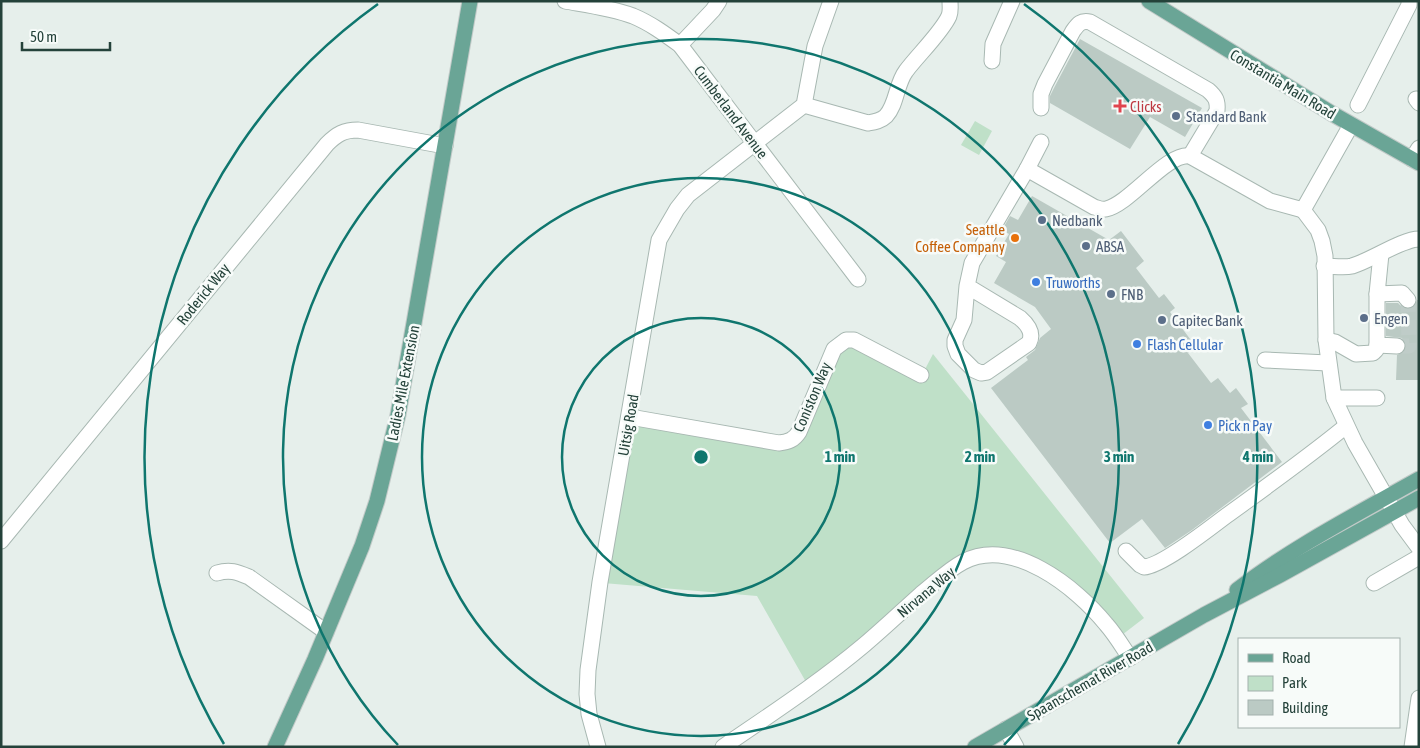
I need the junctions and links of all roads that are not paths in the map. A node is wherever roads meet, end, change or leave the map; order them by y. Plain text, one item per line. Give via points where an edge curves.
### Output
1 (470, 1) edge
2 (565, 1) edge
3 (718, 1) edge
4 (831, 1) edge
5 (950, 1) edge
6 (1012, 1) edge
7 (1150, 1) edge
8 (1412, 5) edge
9 (680, 45) junction
10 (992, 61) dead end
11 (804, 105) junction
12 (1358, 105) dead end
13 (1041, 108) dead end
14 (1351, 125) junction
15 (1041, 142) dead end
16 (755, 144) junction
17 (445, 146) junction
18 (1190, 156) junction
19 (1416, 156) edge
20 (1027, 169) junction
21 (1303, 210) junction
22 (1419, 239) edge
23 (1381, 254) junction
24 (1324, 266) junction
25 (858, 279) dead end
26 (967, 286) junction
27 (1377, 294) junction
28 (1408, 300) dead end
29 (1326, 340) junction
30 (1377, 345) junction
31 (1397, 346) dead end
32 (1265, 360) dead end
33 (1328, 363) junction
34 (921, 375) dead end
35 (1334, 398) junction
36 (1377, 398) dead end
37 (630, 417) junction
38 (1346, 426) junction
39 (1419, 479) edge
40 (1386, 497) junction
41 (1419, 498) edge
42 (1395, 512) junction
43 (1, 541) edge
44 (1419, 548) edge
45 (1126, 551) dead end
46 (1419, 557) edge
47 (218, 573) dead end
48 (1374, 583) dead end
49 (1204, 615) junction
50 (326, 632) junction
51 (1130, 658) junction
52 (1419, 698) edge
53 (1006, 729) junction
54 (275, 747) edge
55 (598, 747) edge
56 (723, 747) edge
57 (975, 747) edge
58 (1016, 747) edge
59 (1412, 747) edge

1 - 17 main road, Ladies Mile Extension
2 - 9 street, Cumberland Avenue via 634,16
3 - 9 street
4 - 11 street via 815,46
5 - 11 street via 945,22 904,72 885,118 868,122
6 - 10 street via 992,44
7 - 14 main road, Constantia Main Road
8 - 12 street
9 - 16 street, Cumberland Avenue
11 - 16 street, Uitsig Road
13 - 18 street via 1045,84 1073,31 1078,24 1090,22 1214,96 1218,102 1216,111
14 - 19 main road, Constantia Main Road
14 - 21 street
15 - 20 street
16 - 25 street, Cumberland Avenue
16 - 37 street, Uitsig Road via 688,195 663,233 655,257
17 - 43 street, Roderick Way via 358,130 337,134
17 - 50 main road, Ladies Mile Extension via 398,415 377,501
18 - 20 street via 1179,157 1114,206 1102,210
18 - 21 street via 1270,201
20 - 26 street via 972,263
21 - 24 street via 1322,241
22 - 23 street via 1411,239
23 - 24 street via 1351,266
23 - 27 street
24 - 29 street
26 - 26 street via 1020,318 1031,335 1029,343 987,372 974,370 958,354 955,346 964,320
27 - 28 street via 1402,293
27 - 30 street
29 - 30 street via 1356,354 1373,353
29 - 33 street
30 - 31 street
32 - 33 street
33 - 35 street
34 - 37 street, Coniston Way via 854,340 840,343 829,357 799,432 785,443
35 - 36 street
35 - 38 street
37 - 55 street, Uitsig Road via 600,582 588,670 589,714
38 - 40 street
38 - 45 street via 1195,539 1154,565 1140,565
39 - 40 main road, Spaanschemat River Road
40 - 42 street
40 - 49 main road, Spaanschemat River Road via 1269,566
41 - 42 main road, Spaanschemat River Road
42 - 44 street
42 - 49 main road, Spaanschemat River Road
46 - 48 street
47 - 50 street via 236,571 249,577
49 - 51 main road, Spaanschemat River Road
50 - 54 main road, Ladies Mile Extension
51 - 53 main road, Spaanschemat River Road
51 - 56 street, Nirvana Way via 1094,610 1048,573 1009,556 974,557 950,570 812,686
52 - 59 street
53 - 57 main road, Spaanschemat River Road
53 - 58 street

